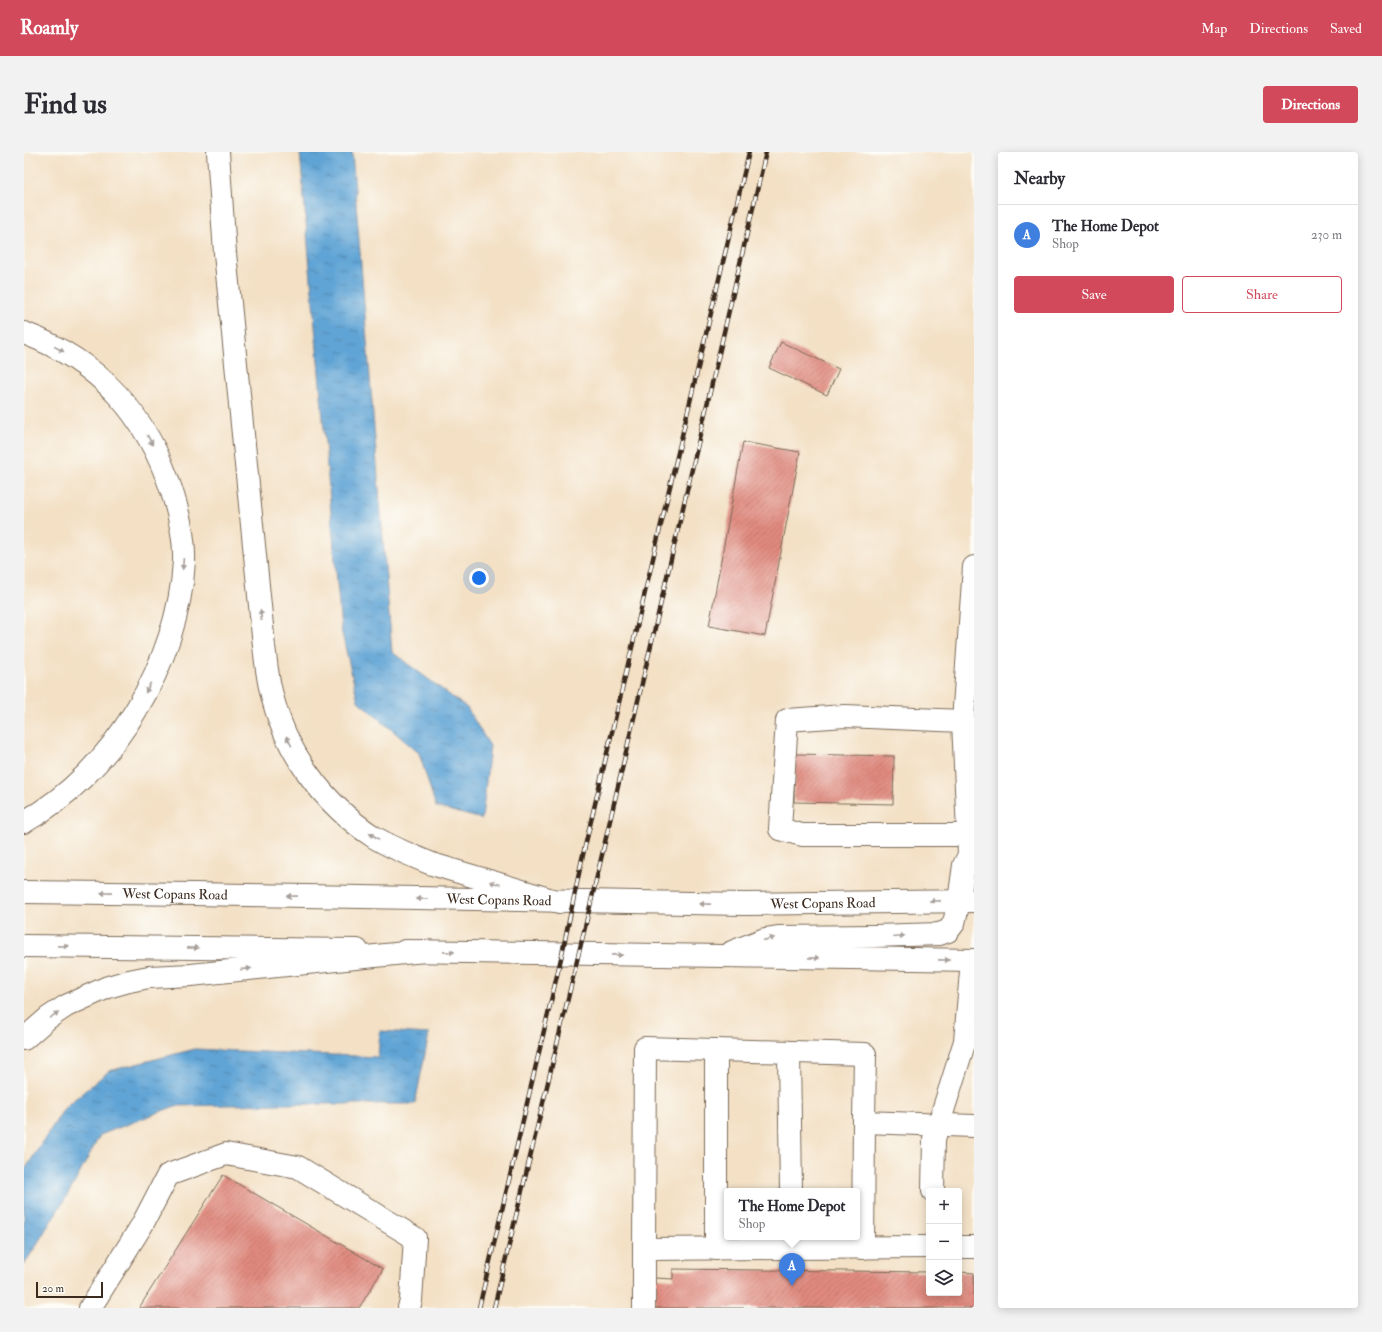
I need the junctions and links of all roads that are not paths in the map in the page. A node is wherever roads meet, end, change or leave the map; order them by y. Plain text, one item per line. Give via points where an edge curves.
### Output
1 (218, 152) edge
2 (24, 333) edge
3 (974, 567) edge
4 (964, 721) junction
5 (24, 822) edge
6 (970, 848) edge
7 (24, 892) edge
8 (967, 901) edge
9 (559, 902) junction
10 (24, 946) edge
11 (424, 951) junction
12 (719, 957) junction
13 (973, 960) edge
14 (24, 1039) edge
15 (716, 1050) junction
16 (789, 1052) junction
17 (864, 1122) junction
18 (939, 1125) junction
19 (974, 1126) edge
20 (790, 1188) edge
21 (933, 1188) edge
22 (791, 1243) edge
23 (926, 1247) edge
24 (863, 1248) junction
25 (962, 1248) edge
26 (974, 1248) edge
27 (644, 1249) junction
28 (716, 1249) junction
29 (90, 1308) edge
30 (409, 1308) edge
31 (644, 1308) edge

9 -> 1 main road via 432,864 373,836 331,803 306,770 286,736 271,691 264,646 225,253
2 -> 5 main road via 60,349 79,361 117,394 134,415 168,479 181,525 184,561 177,606 164,653 155,676 132,718 85,775 51,804
3 - 4 main road
4 - 6 main road
4 - 6 main road via 845,716 788,720 780,829 802,835
6 - 8 main road via 964,865
9 -> 7 main road, West Copans Road
8 -> 9 main road, West Copans Road via 744,904
12 -> 8 main road via 765,939 778,937 939,934 948,931
10 -> 11 main road
11 -> 12 main road
14 -> 11 main road via 66,1006 108,987 129,981
12 -> 13 main road
13 - 18 main road via 965,1041
15 - 16 main road
15 - 27 main road via 645,1048
15 - 28 main road
16 - 17 main road via 865,1054
16 - 20 main road
17 - 18 main road
17 - 24 main road
18 - 19 main road
18 - 21 main road via 934,1139
22 - 24 main road
22 - 28 main road
23 - 24 main road
25 - 26 main road
27 - 28 main road
27 - 31 main road
29 - 30 main road via 142,1225 168,1175 226,1154 298,1167 415,1238

